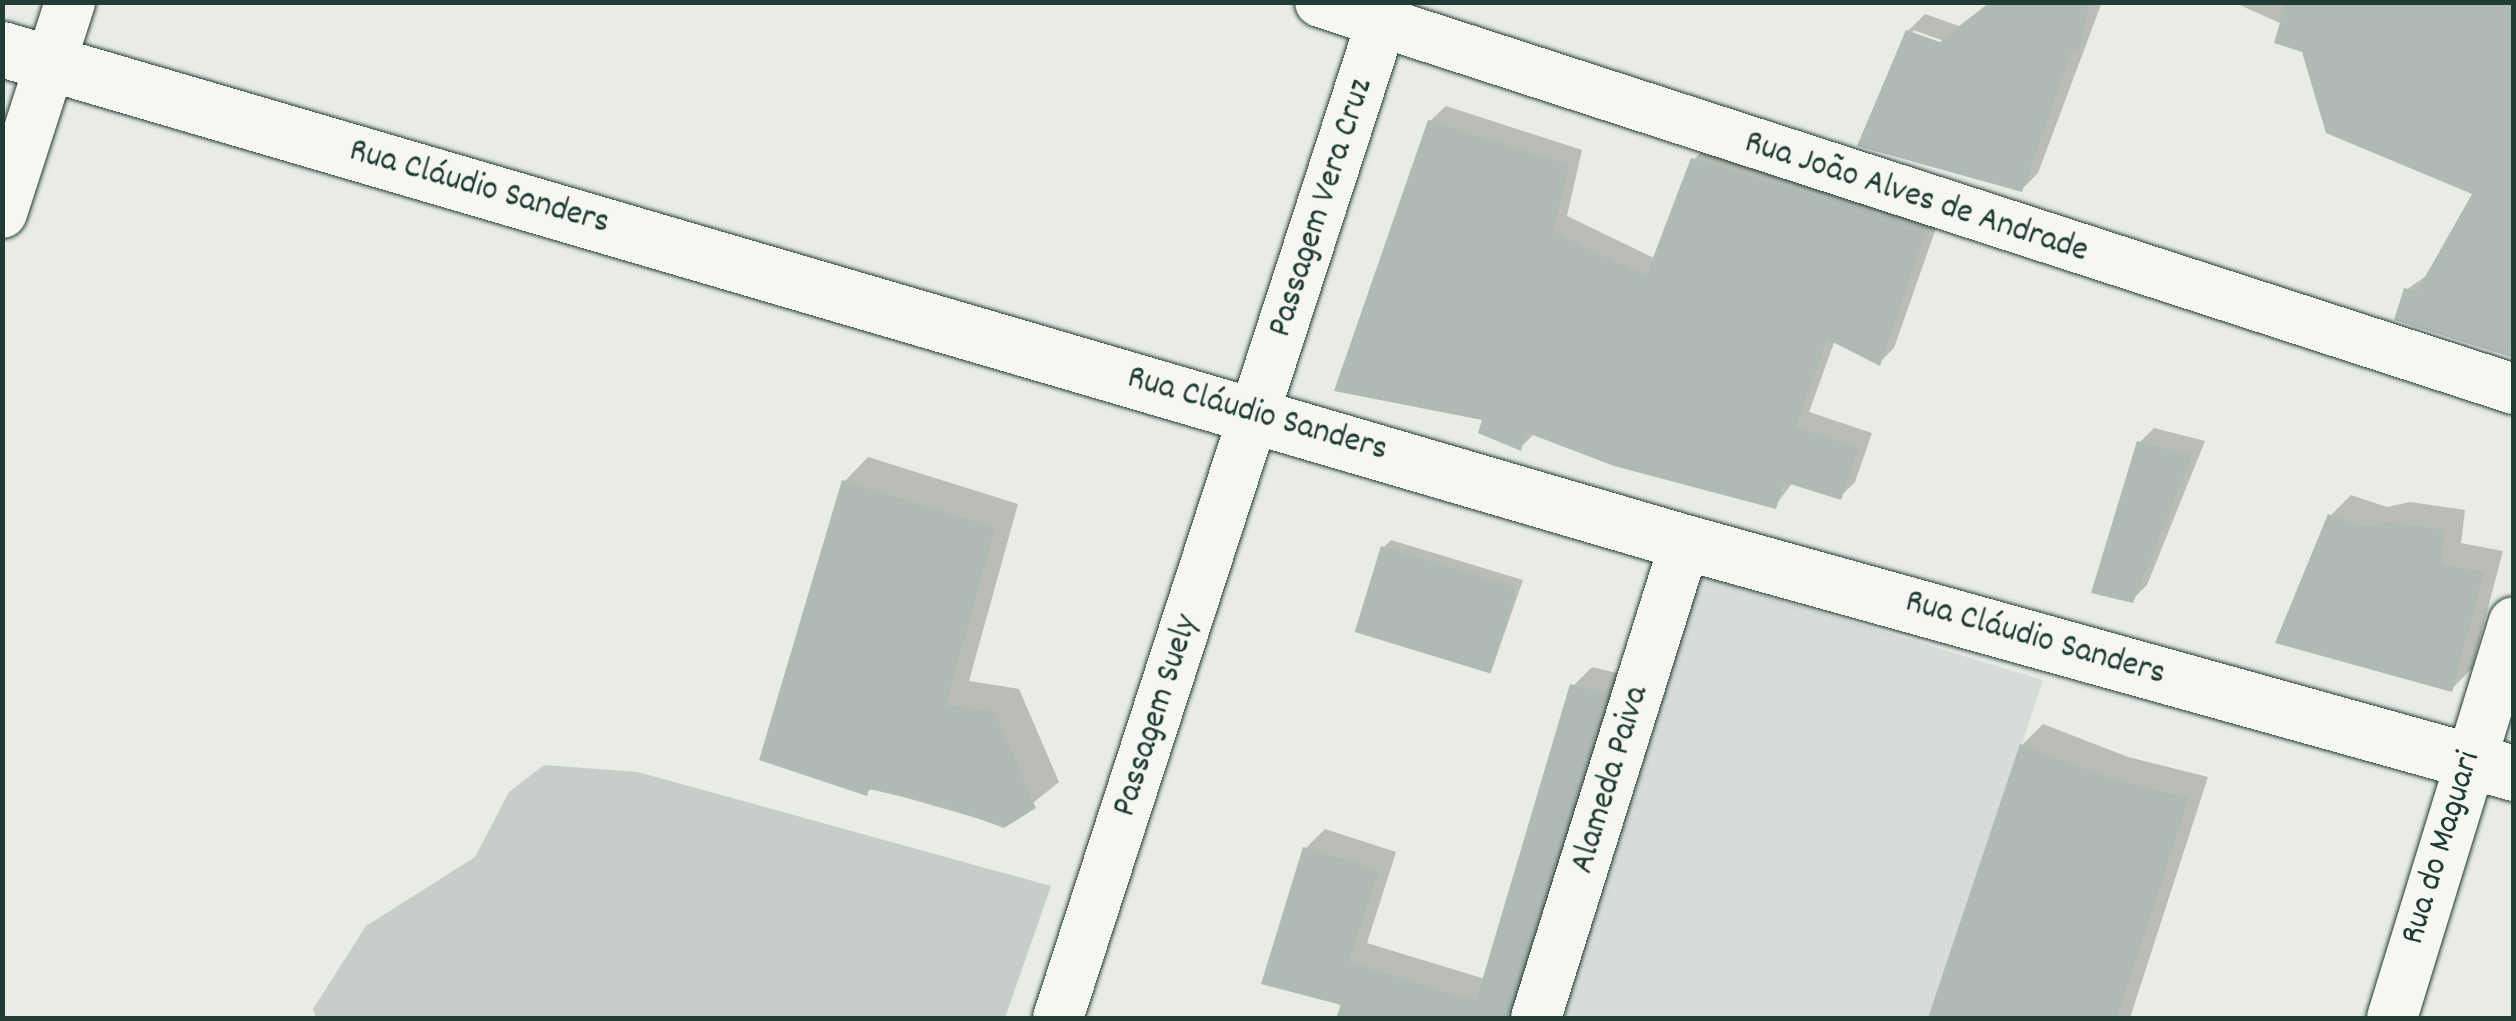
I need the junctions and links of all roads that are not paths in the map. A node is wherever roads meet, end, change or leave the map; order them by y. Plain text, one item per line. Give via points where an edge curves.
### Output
1 (70, 2) edge
2 (1320, 2) edge
3 (1385, 13) edge
4 (27, 56) edge
5 (2, 213) edge
6 (2514, 389) edge
7 (1256, 414) junction
8 (1685, 542) junction
9 (2514, 622) edge
10 (2491, 766) edge
11 (1058, 1018) edge
12 (1536, 1018) edge
13 (2392, 1018) edge

1 - 4 street
2 - 3 street, Rua João Alves de Andrade
3 - 6 street, Rua João Alves de Andrade
3 - 7 street, Passagem Vera Cruz
4 - 5 street
4 - 7 main road, Rua Cláudio Sanders
7 - 8 main road, Rua Cláudio Sanders
7 - 11 street, Passagem Suely
8 - 10 main road, Rua Cláudio Sanders
8 - 12 street, Alameda Paiva
9 - 10 street, Rua do Maguari
10 - 13 street, Rua do Maguari

